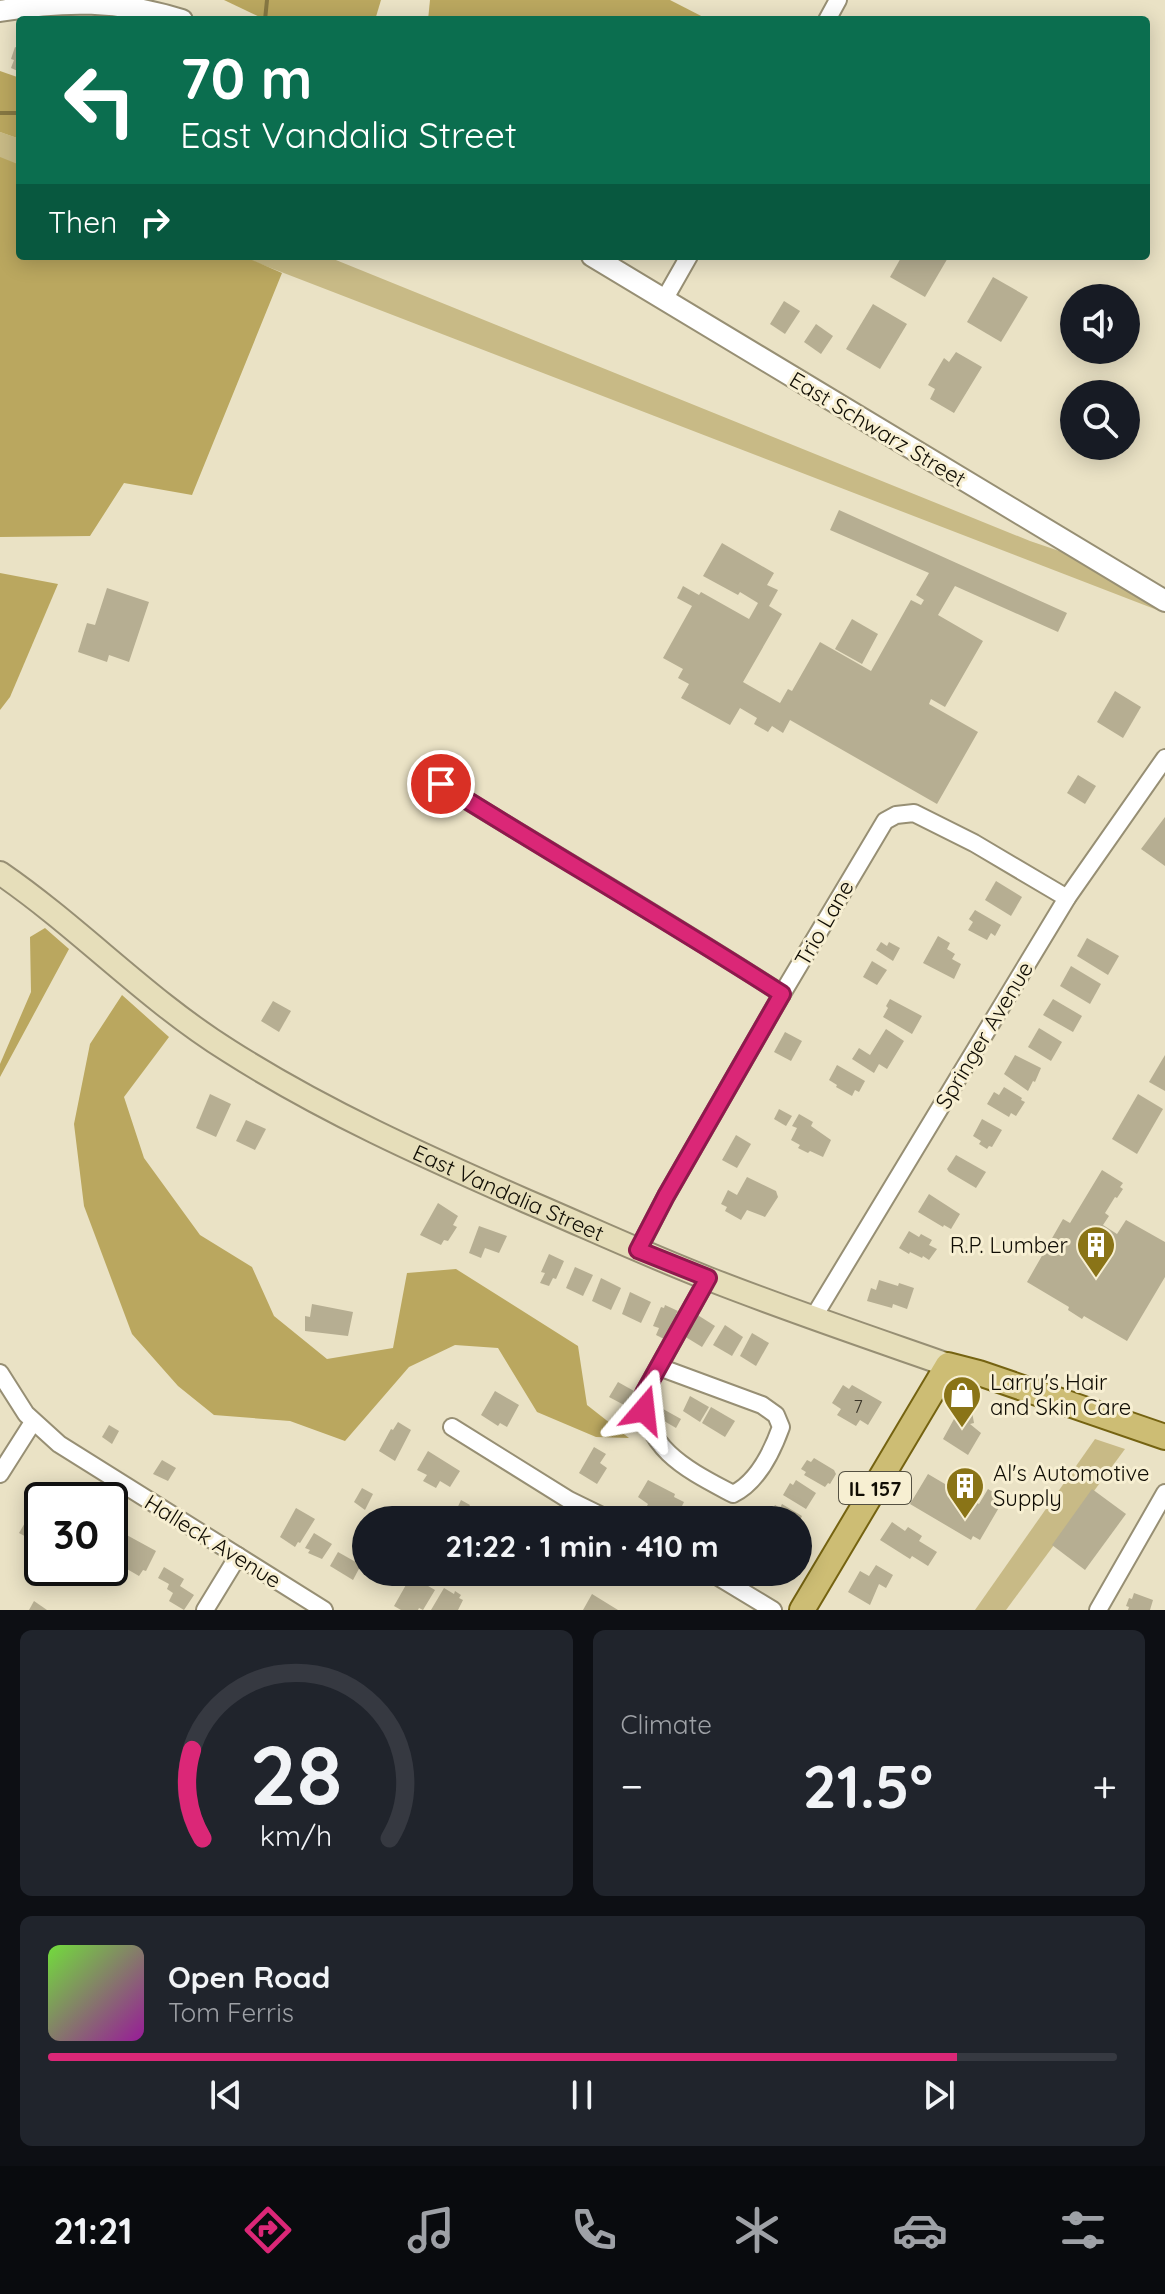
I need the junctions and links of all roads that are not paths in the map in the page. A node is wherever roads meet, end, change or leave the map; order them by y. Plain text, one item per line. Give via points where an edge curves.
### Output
1 (84, 0) edge
2 (0, 11) edge
3 (168, 16) edge
4 (599, 260) edge
5 (687, 260) edge
6 (664, 300) junction
7 (1165, 601) edge
8 (1165, 758) edge
9 (427, 776) dead end
10 (0, 873) edge
11 (1067, 898) junction
12 (782, 994) junction
13 (638, 1250) junction
14 (708, 1278) junction
15 (813, 1318) junction
16 (948, 1365) junction
17 (659, 1367) junction
18 (0, 1373) edge
19 (33, 1422) junction
20 (452, 1427) dead end
21 (1165, 1437) edge
22 (0, 1474) edge
23 (1165, 1493) edge
24 (581, 1506) edge
25 (238, 1556) junction
26 (733, 1586) edge
27 (205, 1610) edge
28 (324, 1610) edge
29 (773, 1610) edge
30 (802, 1610) edge
31 (1098, 1610) edge

1 - 2 street
1 - 3 street via 128,4
4 - 6 street, East Schwarz Street
5 - 6 street
6 - 7 street, East Schwarz Street
8 - 11 street, Springer Avenue
9 - 12 street
10 - 13 main road, East Vandalia Street via 185,1022 281,1084 352,1122
11 - 12 street, Trio Lane via 974,843 914,813 901,814 885,821
11 - 15 street, Springer Avenue
12 - 13 street, Trio Lane
13 - 14 main road, East Vandalia Street
14 - 15 main road, East Vandalia Street
14 - 17 street
15 - 16 main road, East Vandalia Street
16 - 21 main road, East Vandalia Street
16 - 30 main road, IL 157
17 - 17 street via 644,1393 644,1410 667,1452 689,1471 733,1494 747,1488 775,1443 781,1427 776,1415
18 - 19 street, Halleck Avenue
19 - 22 street
19 - 25 street, Halleck Avenue via 59,1444
20 - 24 street
23 - 31 street
25 - 27 street
25 - 28 street, Halleck Avenue
26 - 29 street

